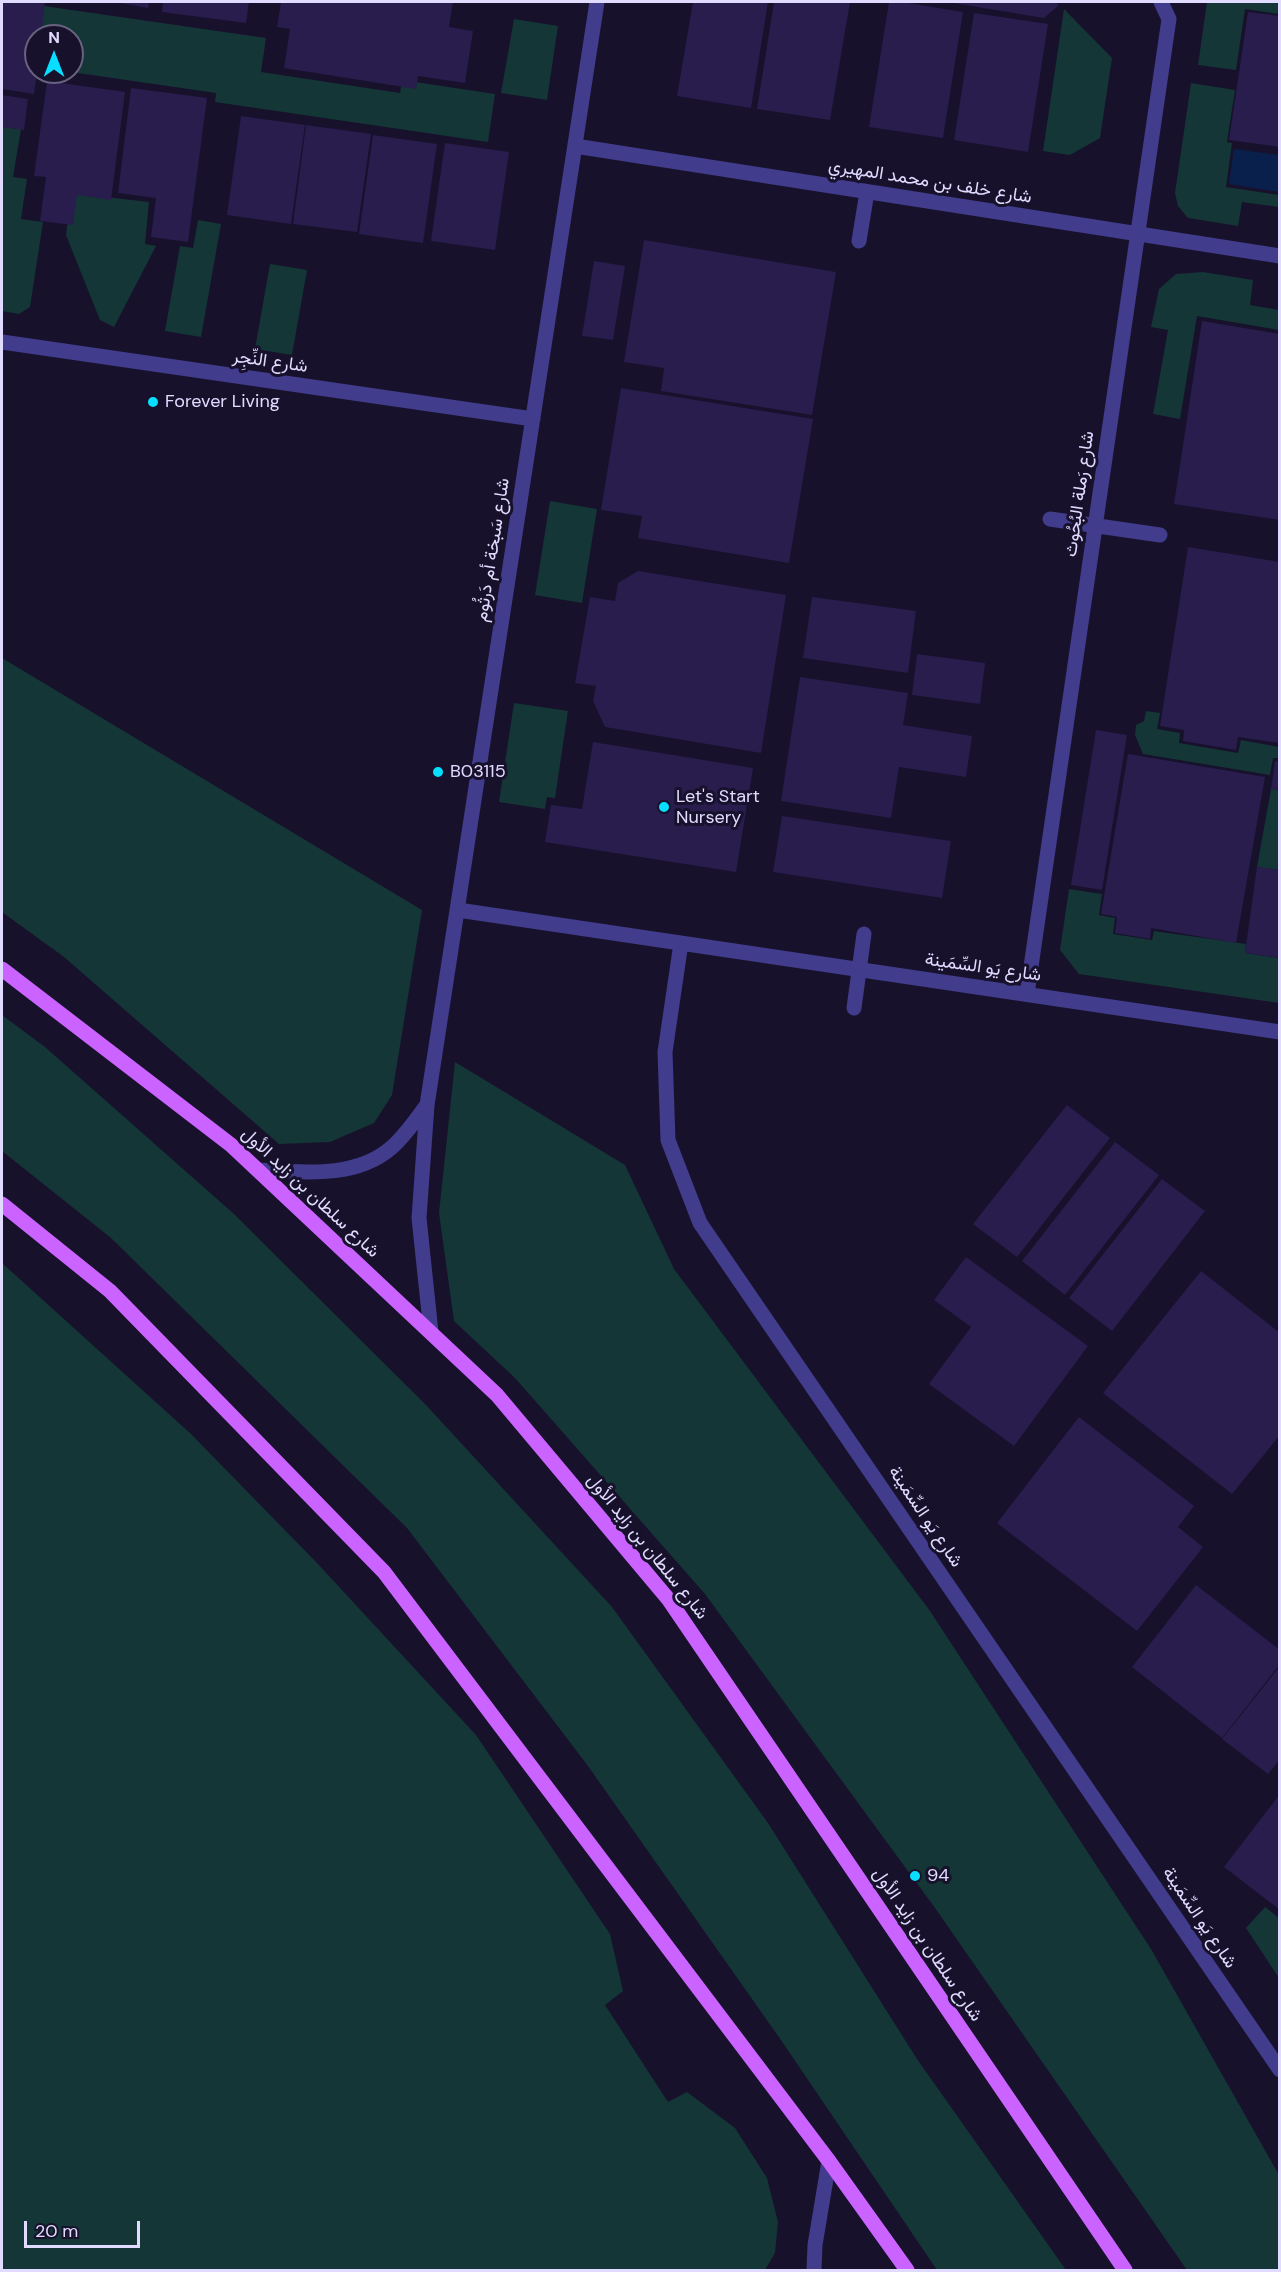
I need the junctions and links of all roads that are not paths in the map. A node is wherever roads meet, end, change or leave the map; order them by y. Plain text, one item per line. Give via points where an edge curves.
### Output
1 (597, 2) edge
2 (1161, 2) edge
3 (575, 146) junction
4 (867, 192) junction
5 (1139, 234) junction
6 (859, 242) dead end
7 (1280, 256) edge
8 (2, 342) edge
9 (532, 419) junction
10 (1050, 519) dead end
11 (1095, 526) junction
12 (1160, 535) dead end
13 (458, 910) junction
14 (864, 934) dead end
15 (681, 943) junction
16 (2, 969) edge
17 (859, 969) junction
18 (1027, 994) junction
19 (854, 1008) dead end
20 (1279, 1033) edge
21 (427, 1105) junction
22 (258, 1170) junction
23 (2, 1204) edge
24 (430, 1332) junction
25 (1280, 2070) edge
26 (829, 2161) junction
27 (814, 2271) edge
28 (907, 2271) edge
29 (1125, 2271) edge

1 - 3 street, شارع سَبخة أم دَرثُوم
2 - 5 street, شارع رَملة البُحُوث via 1169,19
3 - 4 street, شارع خلف بن محمد المهيري
3 - 9 street, شارع سَبخة أم دَرثُوم
4 - 5 street, شارع خلف بن محمد المهيري
4 - 6 street
5 - 7 street, شارع خلف بن محمد المهيري
5 - 11 street, شارع رَملة البُحُوث
8 - 9 street, شارع النِّجِر
9 - 13 street, شارع سَبخة أم دَرثُوم
10 - 11 street
11 - 12 street
11 - 18 street, شارع رَملة البُحُوث
13 - 15 street, شارع يَو السِّمَينة
13 - 21 street, شارع سَبخة أم دَرثُوم
14 - 17 street
15 - 17 street, شارع يَو السِّمَينة
15 - 25 street, شارع يَو السِّمَينة via 665,1052 668,1140 700,1223
16 - 22 main road, شارع سلطان بن زايد الأول
17 - 18 street, شارع يَو السِّمَينة
17 - 19 street
18 - 20 street, شارع يَو السِّمَينة
21 - 22 street via 392,1147 364,1165 312,1172
21 - 24 street, شارع سَبخة أم دَرثُوم via 419,1218
22 - 24 main road, شارع سلطان بن زايد الأول
23 - 26 main road via 110,1291 384,1572
24 - 29 main road, شارع سلطان بن زايد الأول via 497,1395 669,1600
26 - 27 street
26 - 28 main road

